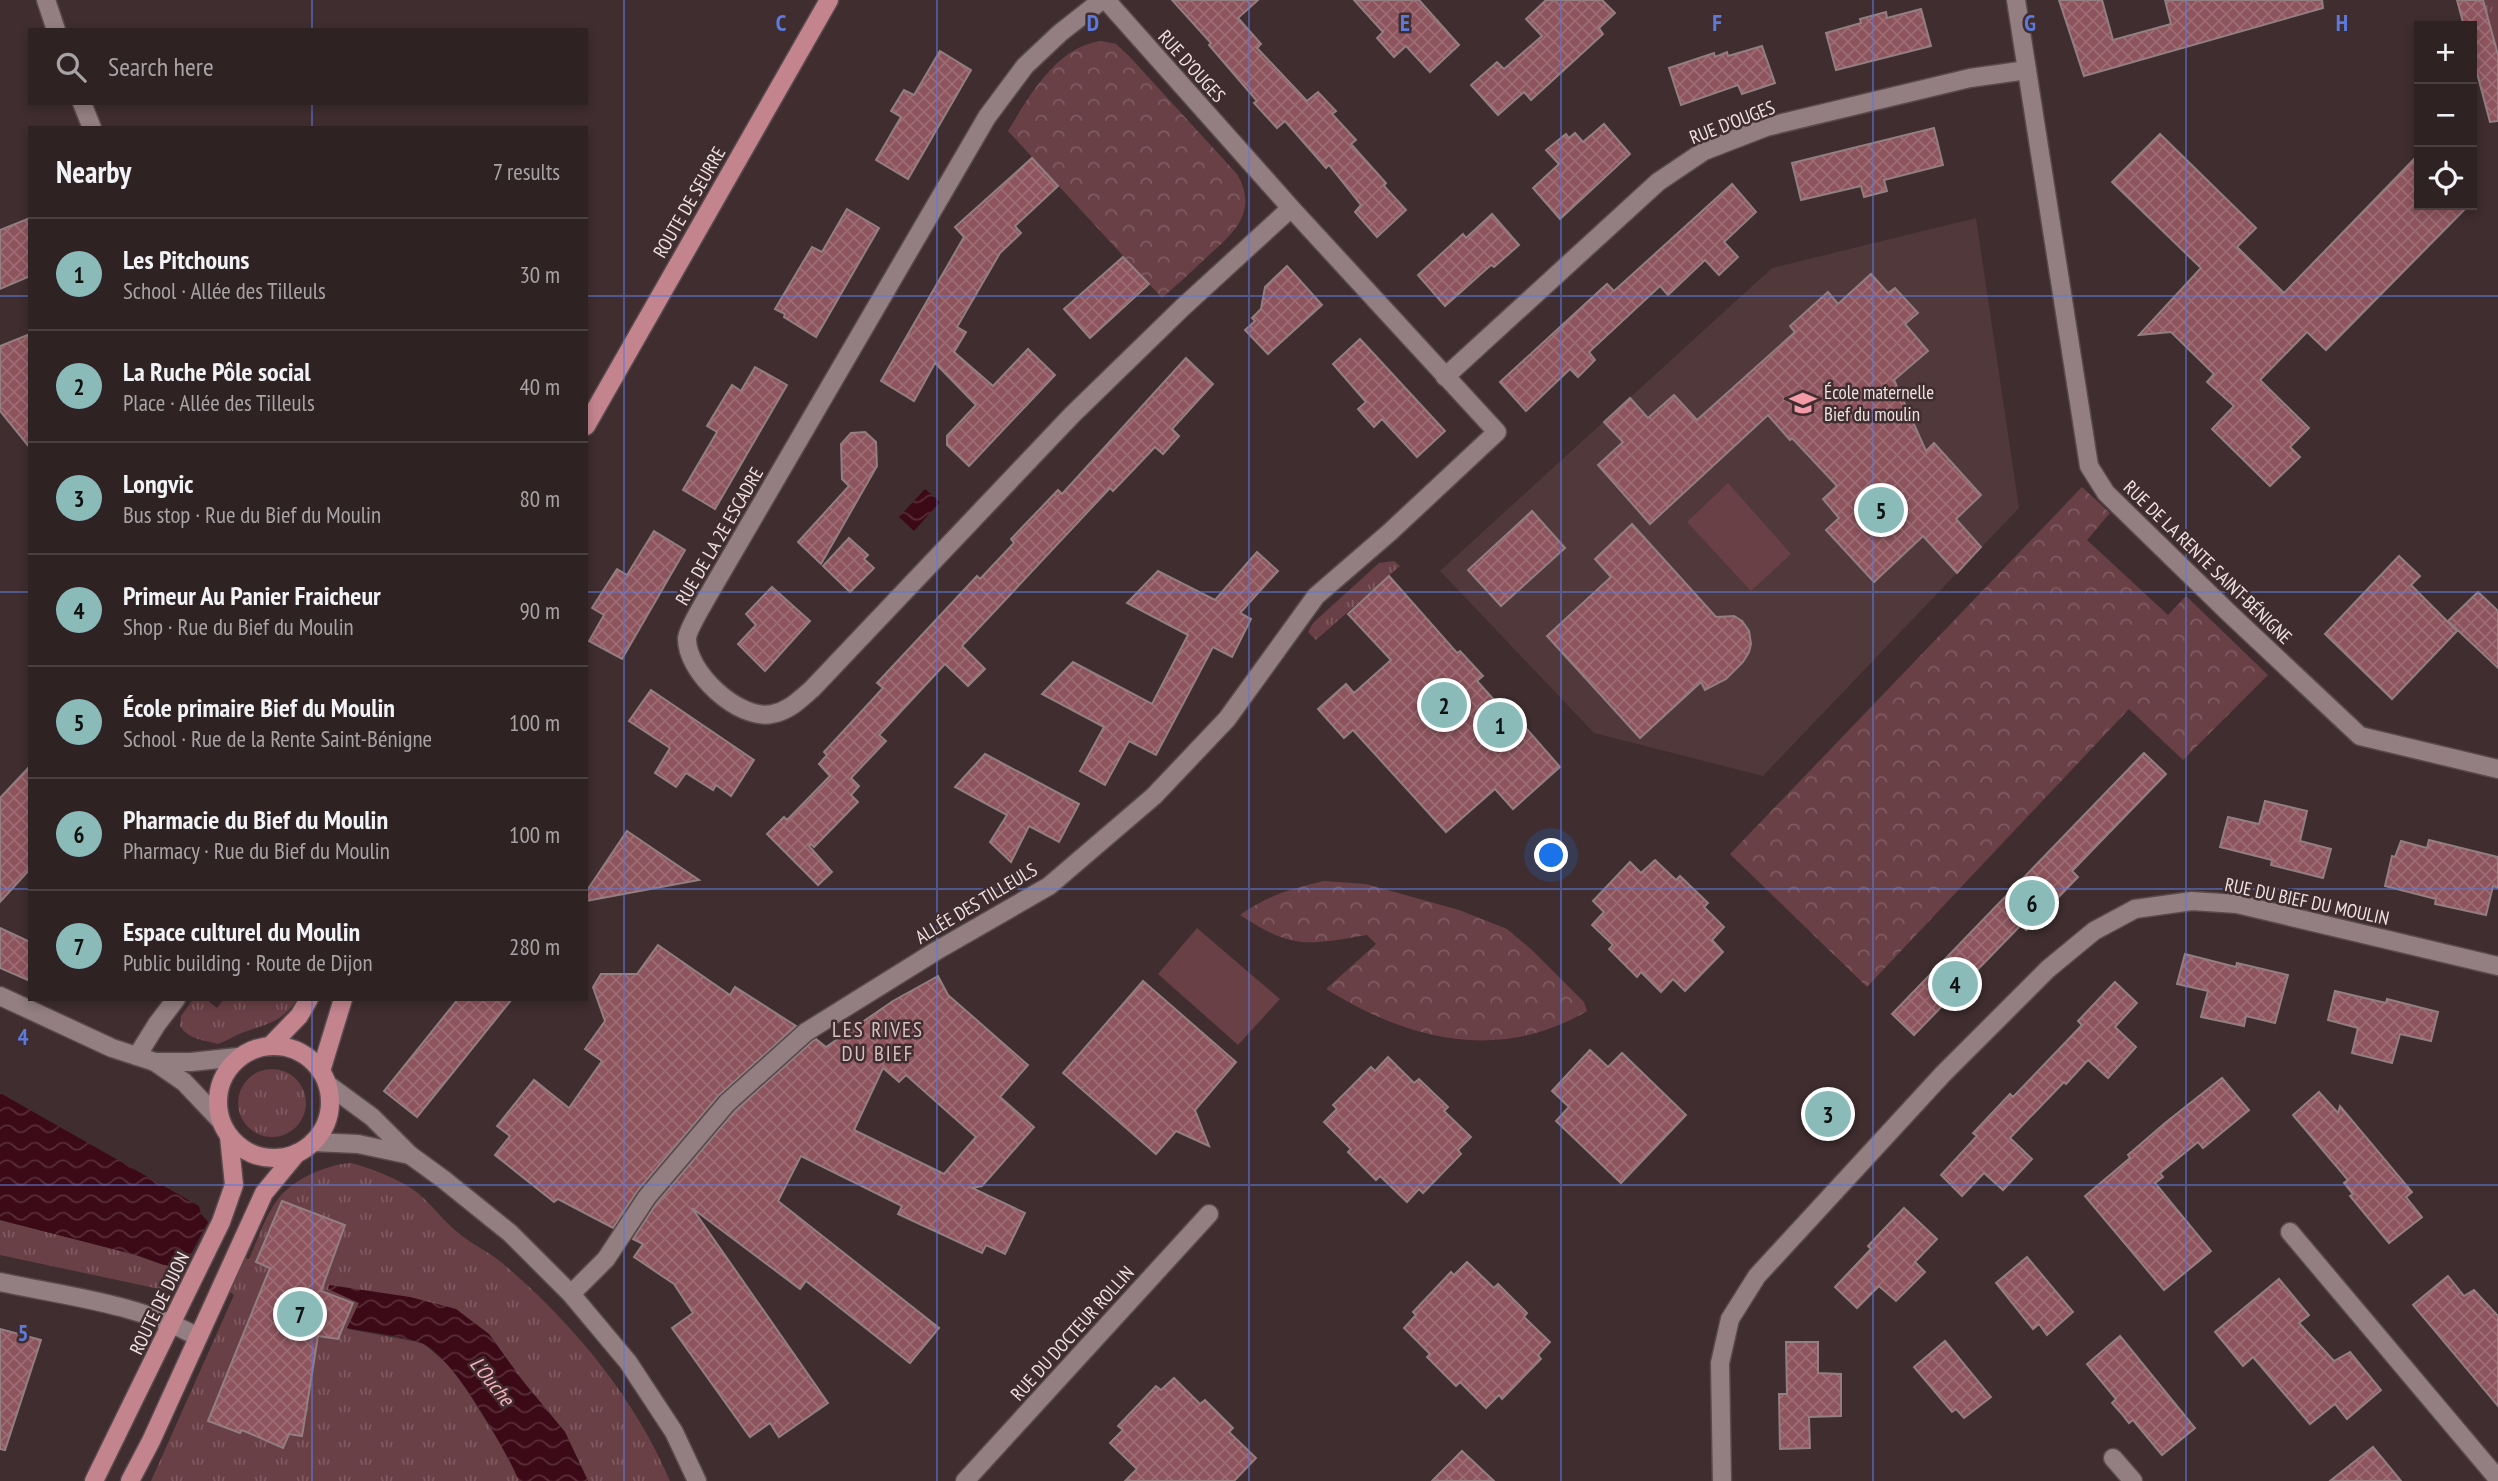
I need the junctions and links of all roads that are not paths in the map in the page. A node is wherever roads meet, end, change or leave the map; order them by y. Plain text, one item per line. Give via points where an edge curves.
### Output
1 (46, 0) edge
2 (829, 0) edge
3 (1104, 0) edge
4 (2016, 0) edge
5 (55, 28) edge
6 (2027, 70) junction
7 (83, 105) edge
8 (91, 126) edge
9 (1291, 208) junction
10 (1445, 377) junction
11 (588, 422) edge
12 (1390, 532) joint
13 (2498, 769) edge
14 (2498, 966) edge
15 (0, 996) edge
16 (174, 1001) edge
17 (308, 1001) edge
18 (343, 1001) edge
19 (270, 1046) junction
20 (137, 1056) junction
21 (239, 1057) junction
22 (155, 1062) junction
23 (324, 1077) junction
24 (225, 1128) junction
25 (313, 1142) junction
26 (297, 1153) junction
27 (410, 1155) junction
28 (1209, 1214) dead end
29 (2290, 1232) dead end
30 (0, 1282) edge
31 (571, 1294) junction
32 (172, 1323) junction
33 (198, 1337) junction
34 (2113, 1458) dead end
35 (2498, 1479) edge
36 (94, 1481) edge
37 (130, 1481) edge
38 (697, 1481) edge
39 (965, 1481) edge
40 (1722, 1481) edge
41 (2133, 1481) edge

1 - 5 street
2 - 11 main road, ROUTE DE SEURRE
3 - 9 street, RUE D'OUGES
3 - 9 street, RUE DE LA 2E ESCADRE via 1025,66 986,117 706,599 687,637 694,668 717,692 744,709 769,715 790,708 1072,415
4 - 6 street, RUE DE LA RENTE SAINT-BÉNIGNE
6 - 10 street, RUE D'OUGES via 1970,78 1766,127 1704,151 1658,182
6 - 13 street, RUE DE LA RENTE SAINT-BÉNIGNE via 2089,466 2106,492 2360,736
7 - 8 street
9 - 10 street, RUE D'OUGES
10 - 12 street, RUE D'OUGES via 1497,432
12 - 31 street, ALLÉE DES TILLEULS via 1316,596 1227,719 1143,805 1049,886 806,1032 727,1102 648,1197 606,1259
14 - 40 street, RUE DU BIEF DU MOULIN via 2237,904 2192,901 2135,909 2094,931 2048,969 1943,1074 1757,1276 1730,1319 1720,1363
15 - 20 street
16 - 20 street
17 - 19 main road
18 - 23 main road
19 - 21 main road
19 - 23 main road via 299,1051
20 - 22 street
21 - 22 street
21 - 24 main road via 220,1085 217,1103
22 - 24 street via 184,1082
23 - 25 main road via 330,1100 328,1115
23 - 27 street
24 - 26 main road via 243,1149 260,1157
24 - 32 main road, ROUTE DE DIJON via 234,1185
25 - 26 main road
25 - 27 street via 358,1144
26 - 33 main road via 264,1193
27 - 31 street via 510,1233
28 - 39 street, RUE DU DOCTEUR ROLLIN
29 - 35 street
30 - 32 street
31 - 38 street via 628,1362 674,1432
32 - 33 street
32 - 36 main road, ROUTE DE DIJON
33 - 37 main road
34 - 41 street

